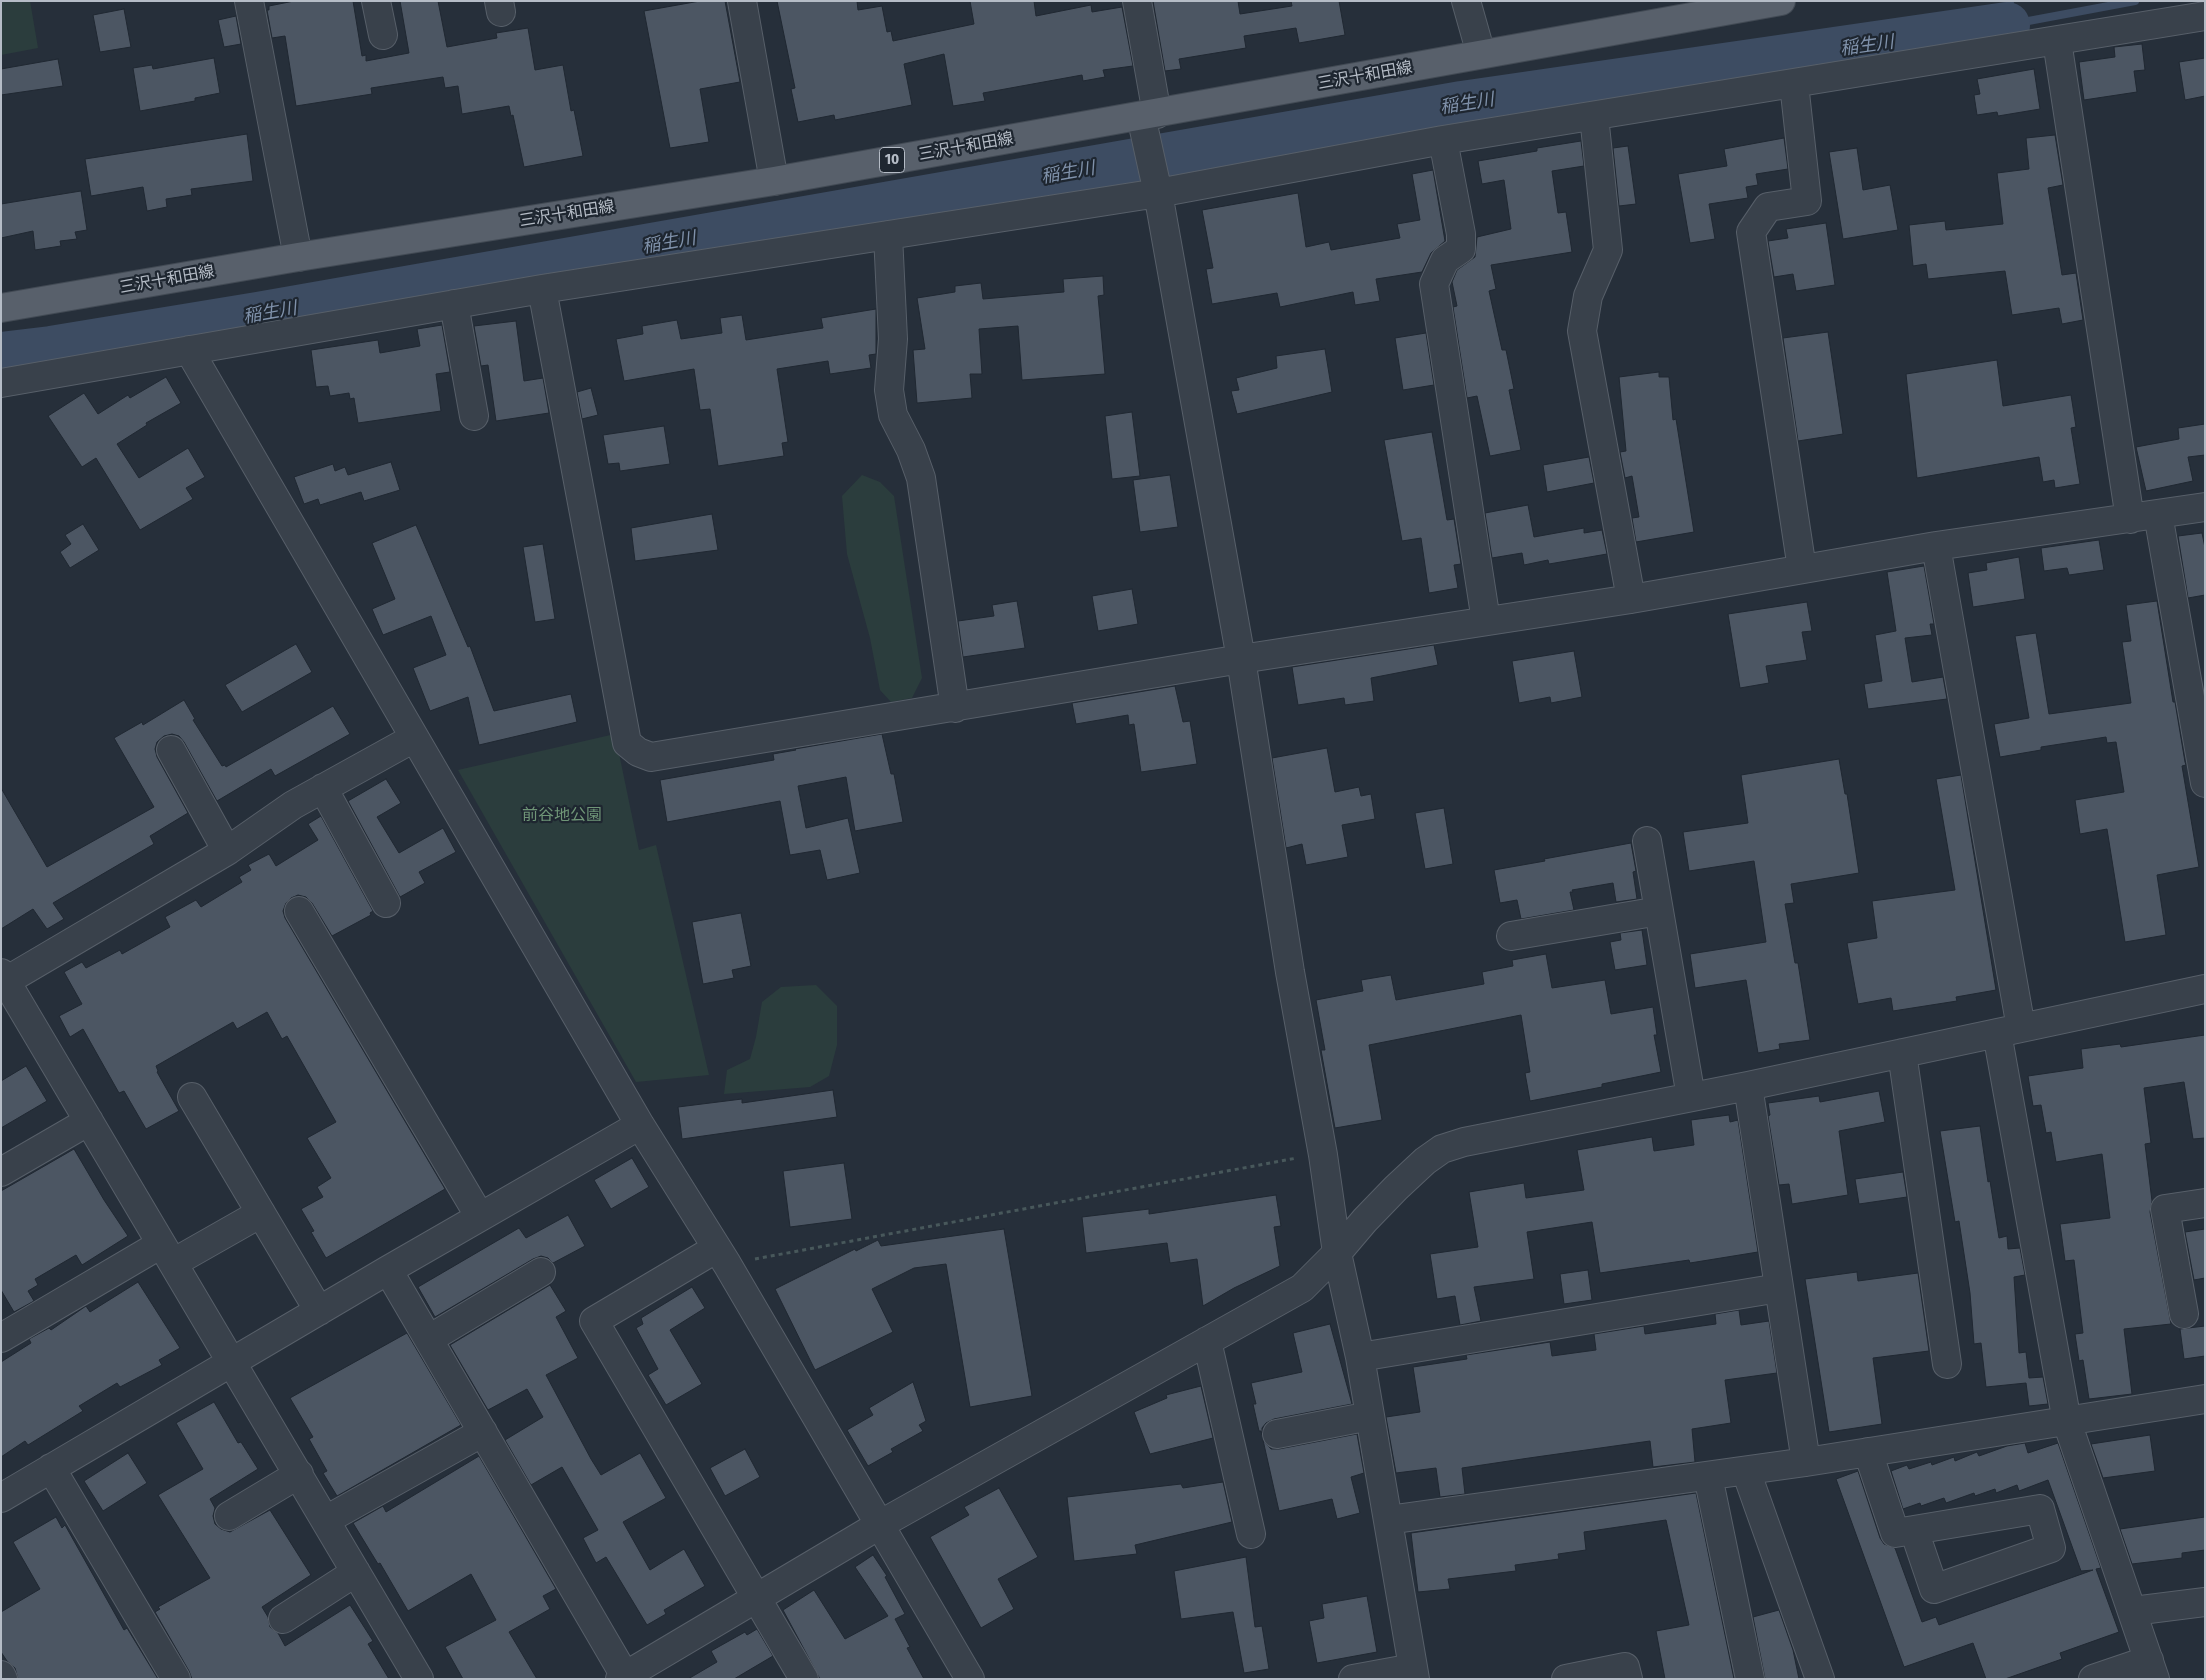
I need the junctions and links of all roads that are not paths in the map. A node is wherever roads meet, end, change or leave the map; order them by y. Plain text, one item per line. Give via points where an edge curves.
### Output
1 (249, 1) edge
2 (376, 1) edge
3 (742, 1) edge
4 (1137, 1) edge
5 (1466, 1) edge
6 (1781, 1) edge
7 (2205, 16) edge
8 (383, 35) dead end
9 (2057, 41) junction
10 (1481, 54) junction
11 (1794, 84) junction
12 (1149, 115) junction
13 (1594, 116) junction
14 (1443, 140) junction
15 (774, 181) junction
16 (1156, 187) junction
17 (888, 235) junction
18 (298, 257) junction
19 (542, 290) junction
20 (454, 304) junction
21 (1, 308) edge
22 (189, 350) junction
23 (1, 382) edge
24 (474, 416) dead end
25 (2205, 507) edge
26 (2158, 514) junction
27 (2130, 519) junction
28 (1936, 546) junction
29 (1802, 569) junction
30 (1631, 599) junction
31 (1486, 621) junction
32 (1241, 659) junction
33 (955, 708) junction
34 (414, 738) junction
35 (171, 750) dead end
36 (2205, 783) edge
37 (323, 788) junction
38 (1647, 842) dead end
39 (227, 851) junction
40 (386, 904) dead end
41 (299, 911) dead end
42 (1659, 911) junction
43 (1511, 936) dead end
44 (3, 980) edge
45 (2205, 989) edge
46 (2009, 1030) junction
47 (1902, 1053) junction
48 (1748, 1086) junction
49 (192, 1097) dead end
50 (1691, 1097) junction
51 (89, 1121) junction
52 (640, 1126) junction
53 (1, 1172) edge
54 (2205, 1203) edge
55 (261, 1213) junction
56 (480, 1217) junction
57 (1337, 1253) junction
58 (167, 1254) junction
59 (722, 1256) junction
60 (388, 1270) junction
61 (541, 1272) dead end
62 (1779, 1288) junction
63 (319, 1312) junction
64 (2184, 1314) dead end
65 (1, 1338) edge
66 (429, 1339) junction
67 (1207, 1341) junction
68 (1360, 1357) junction
69 (233, 1361) junction
70 (1947, 1364) dead end
71 (2205, 1399) edge
72 (1370, 1416) junction
73 (2067, 1422) junction
74 (483, 1432) junction
75 (1277, 1434) dead end
76 (1868, 1452) junction
77 (1806, 1462) junction
78 (51, 1468) junction
79 (1746, 1471) junction
80 (299, 1474) junction
81 (1708, 1476) junction
82 (1, 1498) edge
83 (229, 1516) dead end
84 (326, 1520) junction
85 (1388, 1520) junction
86 (881, 1524) junction
87 (1914, 1530) junction
88 (1251, 1534) dead end
89 (356, 1572) junction
90 (756, 1598) junction
91 (2205, 1602) edge
92 (2133, 1611) junction
93 (283, 1619) dead end
94 (2152, 1669) edge
95 (1414, 1673) edge
96 (1, 1675) edge
97 (623, 1677) edge
98 (3, 1679) edge
99 (176, 1679) edge
100 (419, 1679) edge
101 (804, 1679) edge
102 (970, 1679) edge
103 (1353, 1679) edge
104 (1567, 1679) edge
105 (1628, 1679) edge
106 (1750, 1679) edge
107 (1820, 1679) edge
108 (2094, 1679) edge

1 - 18 street
2 - 8 street
3 - 15 street
4 - 12 street
5 - 10 street
6 - 10 main road, 三沢十和田線 / 10
7 - 9 street
9 - 11 street
9 - 27 street
10 - 12 main road, 三沢十和田線 / 10
11 - 13 street
11 - 29 street via 1807,200 1768,208 1751,232
12 - 15 main road, 三沢十和田線 / 10
12 - 16 street via 1147,144
13 - 14 street
13 - 30 street via 1608,250 1588,296 1582,331
14 - 16 street
14 - 31 street via 1461,249 1445,260 1434,284
15 - 18 main road, 三沢十和田線 / 10
16 - 17 street
16 - 32 street
17 - 19 street
17 - 33 street via 893,339 889,390 893,415 921,478
18 - 21 main road, 三沢十和田線 / 10
19 - 20 street
19 - 33 street via 627,744 651,757
20 - 22 street
20 - 24 street
22 - 23 street
22 - 34 street
25 - 26 street
26 - 27 street
26 - 36 street
27 - 28 street
28 - 29 street
28 - 46 street
29 - 30 street
30 - 31 street
31 - 32 street
32 - 33 street
32 - 57 street
34 - 37 street
34 - 52 street
35 - 39 street
37 - 39 street
37 - 40 street
38 - 42 street
39 - 44 street
41 - 56 street
42 - 43 street
42 - 50 street
44 - 51 street
45 - 46 street
46 - 47 street
46 - 73 street
47 - 48 street
47 - 70 street
48 - 50 street
48 - 62 street
49 - 55 street
50 - 57 street via 1442,1149 1396,1188
51 - 53 street
51 - 58 street
52 - 56 street
52 - 59 street
54 - 64 street via 2165,1209
55 - 58 street
55 - 63 street
56 - 60 street
57 - 67 street via 1302,1288
57 - 68 street
58 - 65 street
58 - 69 street
59 - 86 street
59 - 90 street via 594,1322
60 - 63 street
60 - 66 street
61 - 66 street
62 - 68 street
62 - 77 street
63 - 69 street
66 - 74 street
67 - 86 street
67 - 88 street
68 - 72 street
69 - 78 street
69 - 80 street
71 - 73 street
72 - 75 street
72 - 85 street
73 - 76 street
73 - 92 street
74 - 84 street
74 - 97 street
76 - 77 street
76 - 87 street via 1895,1533
77 - 79 street
78 - 82 street
78 - 99 street
79 - 81 street
79 - 107 street
80 - 83 street
80 - 84 street
81 - 85 street
81 - 106 street
84 - 89 street
85 - 95 street
86 - 90 street
86 - 102 street
87 - 87 street via 2040,1509 2051,1548 1934,1589
89 - 93 street
89 - 100 street
90 - 97 street
90 - 101 street
91 - 92 street
92 - 94 street
94 - 108 street
95 - 103 street
96 - 98 street
104 - 105 street via 1625,1667

